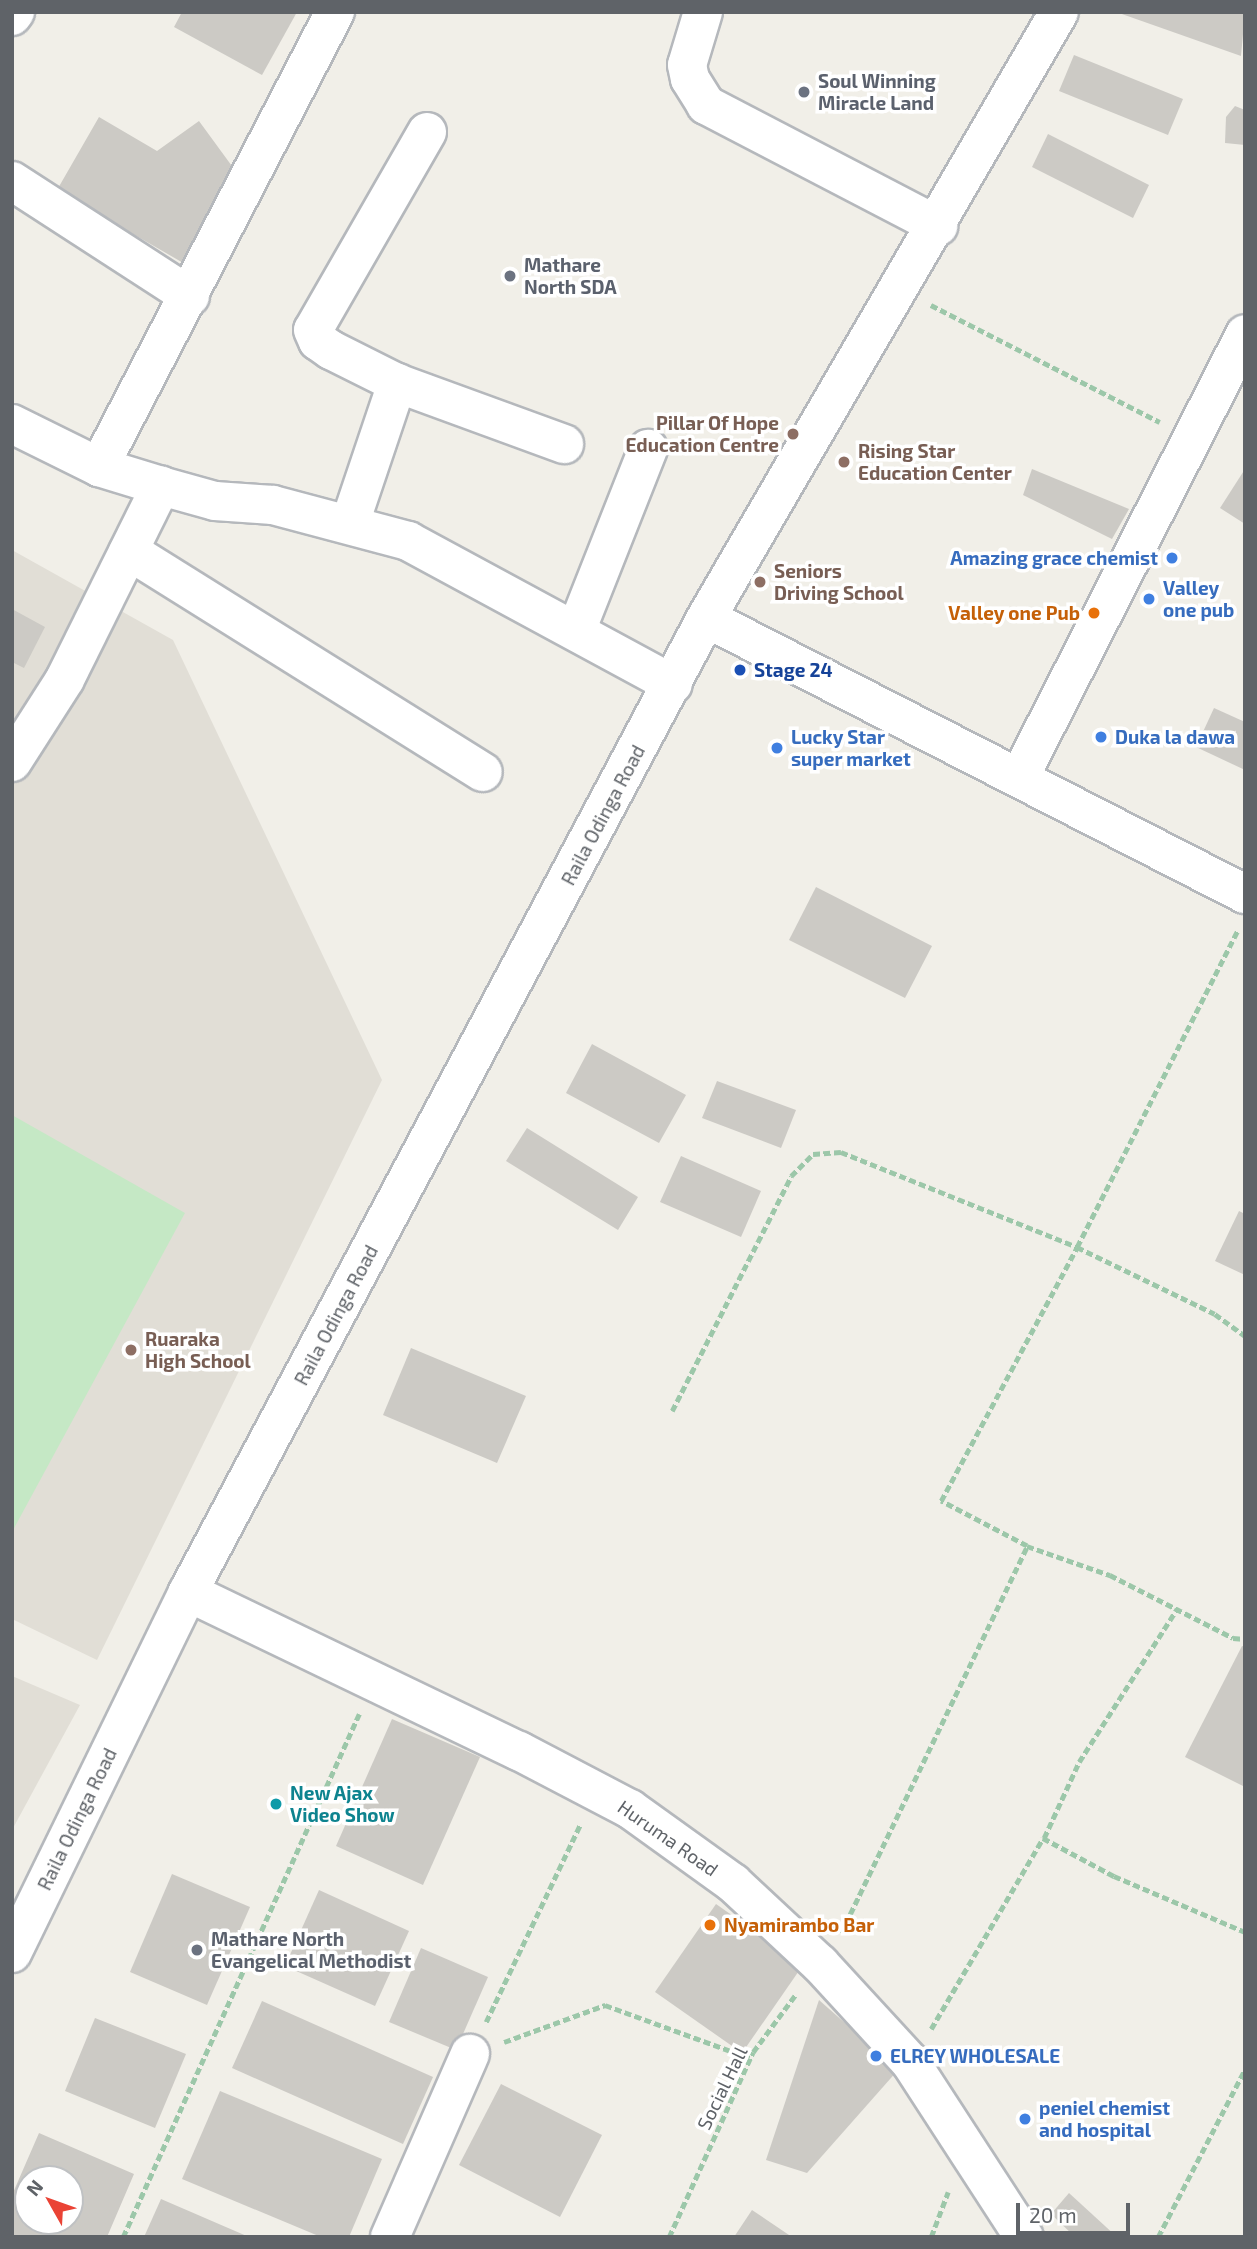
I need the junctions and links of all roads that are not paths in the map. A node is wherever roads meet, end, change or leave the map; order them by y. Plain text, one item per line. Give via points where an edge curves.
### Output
1 (335, 12) edge
2 (703, 12) edge
3 (1059, 12) edge
4 (427, 132) dead end
5 (12, 181) edge
6 (938, 226) junction
7 (190, 296) junction
8 (1245, 334) edge
9 (397, 383) junction
10 (12, 424) edge
11 (564, 444) dead end
12 (648, 449) dead end
13 (99, 467) junction
14 (161, 486) junction
15 (349, 523) junction
16 (129, 551) junction
17 (706, 618) junction
18 (576, 631) junction
19 (673, 684) junction
20 (12, 762) edge
21 (483, 772) dead end
22 (1019, 778) junction
23 (1245, 894) edge
24 (188, 1592) junction
25 (12, 1952) edge
26 (470, 2054) road end
27 (390, 2237) edge
28 (1024, 2237) edge

1 - 7 street
2 - 6 street via 687,65 706,105
3 - 6 street, Raila Odinga Road
4 - 9 street via 313,330 325,345
5 - 7 street
6 - 17 street, Raila Odinga Road
7 - 13 street
8 - 22 street
9 - 11 street
9 - 15 street
10 - 13 street
12 - 18 street
13 - 14 street
14 - 15 street via 215,501 273,505
14 - 16 street
15 - 18 street via 408,541
16 - 20 street via 65,679
16 - 21 street
17 - 19 street, Raila Odinga Road
17 - 22 street
18 - 19 street
19 - 24 street, Raila Odinga Road
22 - 23 street
24 - 25 street, Raila Odinga Road
24 - 28 street, Huruma Road via 630,1809 733,1884 817,1961 911,2063
26 - 27 street

